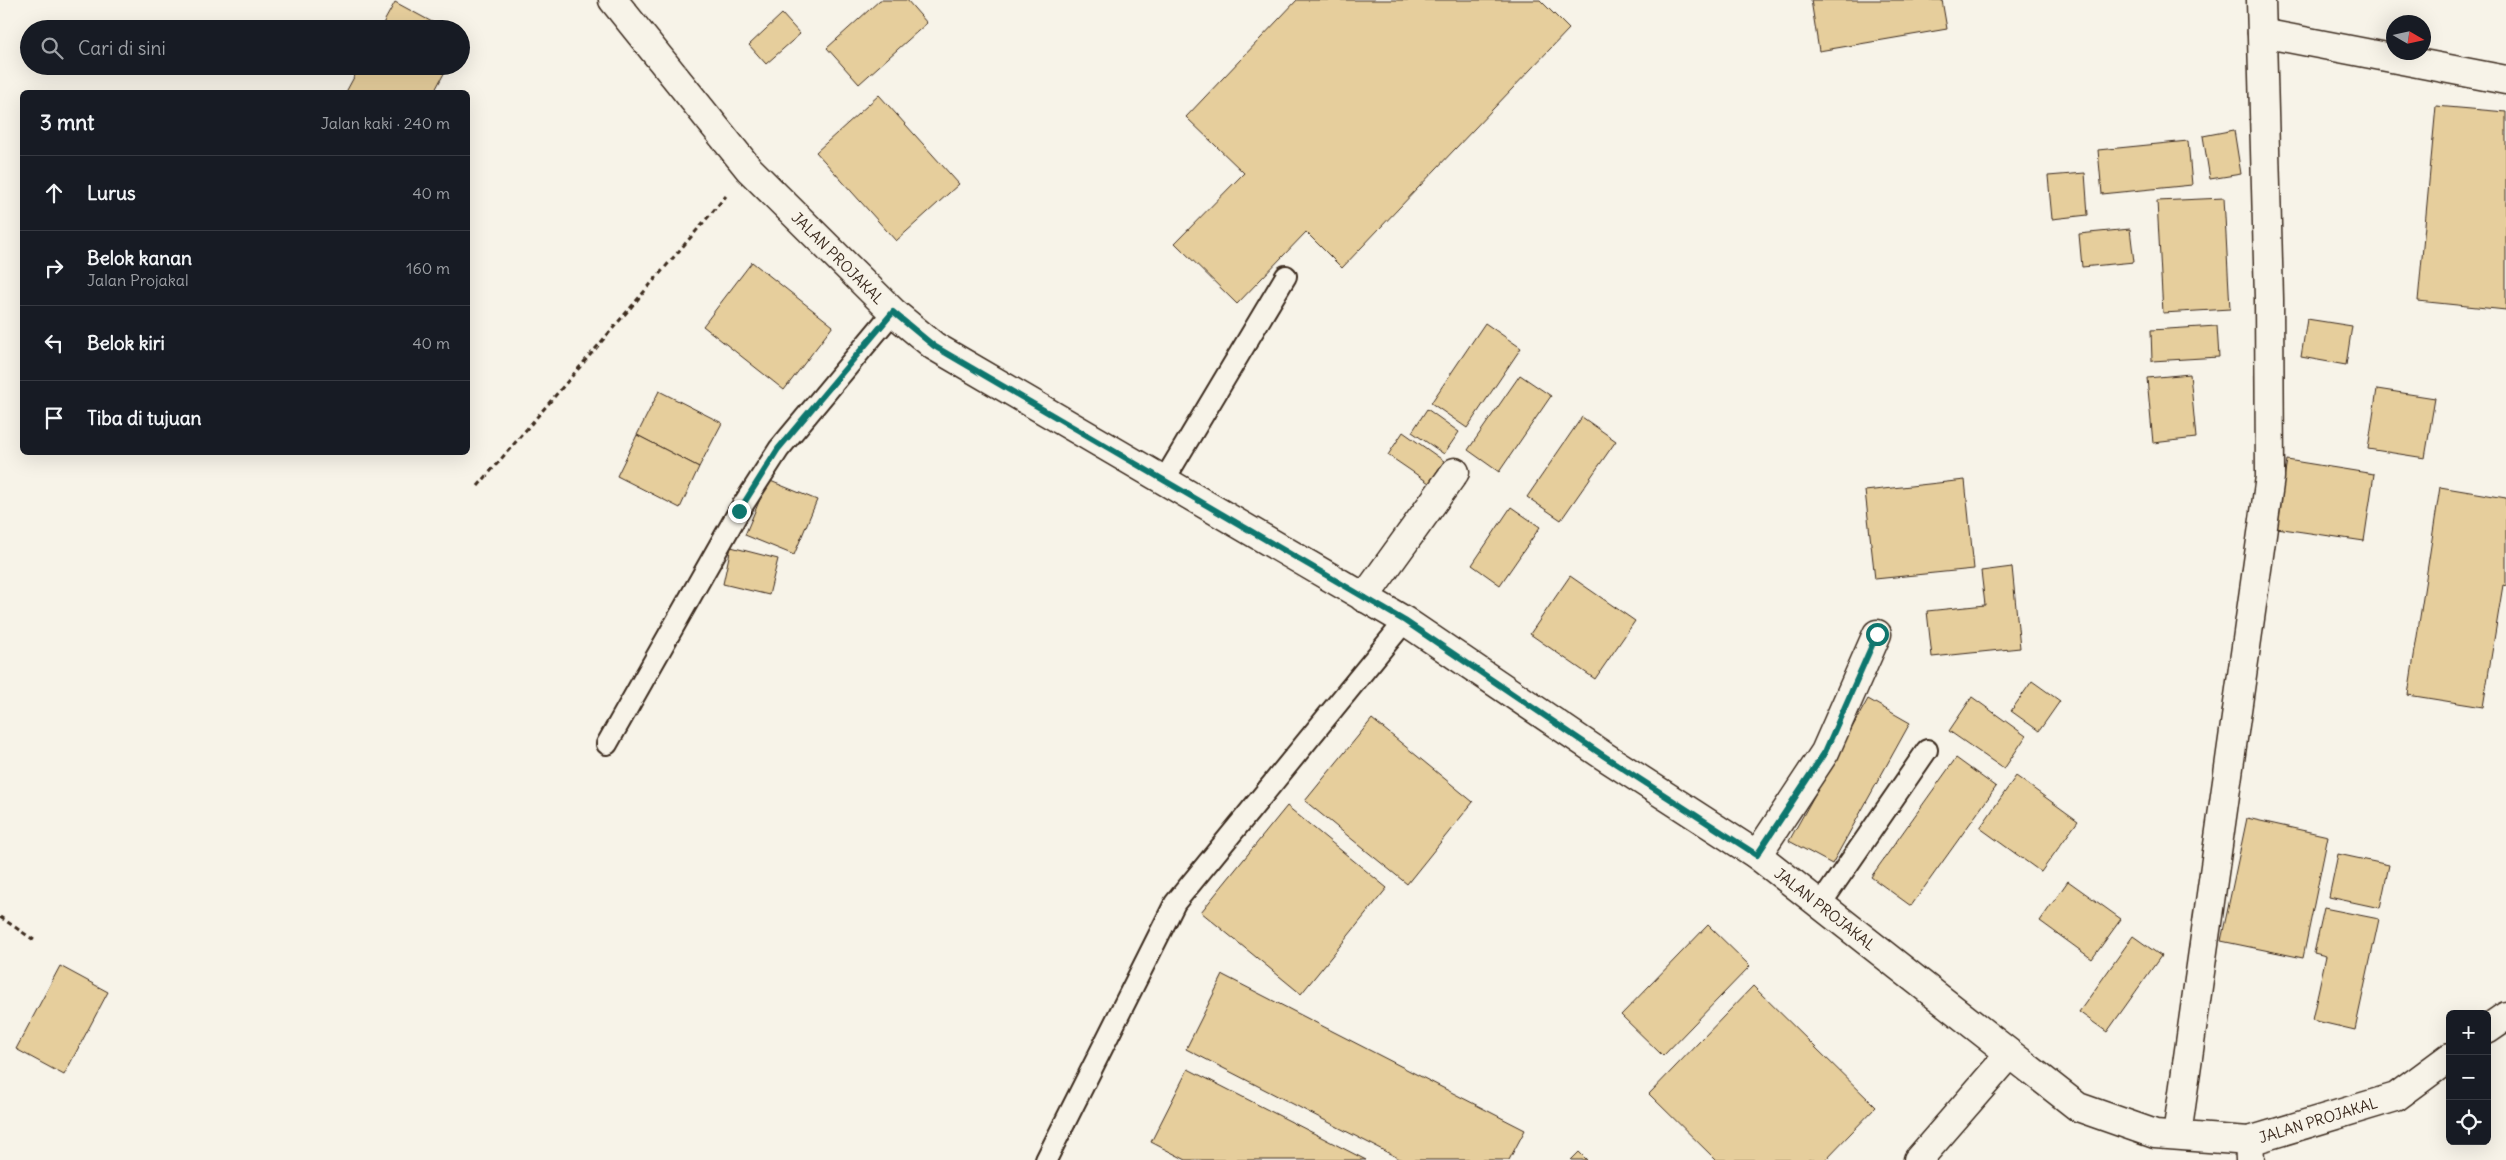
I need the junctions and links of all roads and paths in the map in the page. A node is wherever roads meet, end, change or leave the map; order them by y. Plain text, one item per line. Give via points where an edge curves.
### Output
1 (613, 0) edge
2 (2261, 0) edge
3 (2262, 33) junction
4 (2506, 80) edge
5 (749, 170) junction
6 (1286, 276) dead end
7 (893, 312) junction
8 (1455, 472) dead end
9 (1163, 482) junction
10 (478, 486) dead end
11 (1364, 598) junction
12 (1405, 621) junction
13 (1877, 634) dead end
14 (607, 744) dead end
15 (1927, 750) dead end
16 (1757, 855) junction
17 (1820, 905) junction
18 (0, 918) edge
19 (34, 940) dead end
20 (2506, 1016) edge
21 (2491, 1027) edge
22 (2010, 1054) junction
23 (2446, 1060) edge
24 (2177, 1135) junction
25 (2250, 1150) edge
26 (1046, 1160) edge
27 (1918, 1160) edge

1 - 5 main road, JALAN PROJAKAL
2 - 3 main road
3 - 4 main road
3 - 24 main road via 2270,478
5 - 7 main road, JALAN PROJAKAL
5 - 10 path
6 - 9 lane
7 - 9 main road, JALAN PROJAKAL via 934,346
7 - 14 lane via 778,449 739,511
8 - 11 main road
9 - 11 main road, JALAN PROJAKAL
11 - 12 main road, JALAN PROJAKAL
12 - 16 main road, JALAN PROJAKAL
12 - 26 lane via 1175,903
13 - 16 main road via 1825,752
15 - 17 lane
16 - 17 main road, JALAN PROJAKAL
17 - 22 main road, JALAN PROJAKAL
18 - 19 path
20 - 21 main road
22 - 24 main road, JALAN PROJAKAL via 2078,1107 2154,1134
22 - 27 main road
23 - 25 main road, JALAN PROJAKAL via 2396,1097
24 - 25 main road, JALAN PROJAKAL

